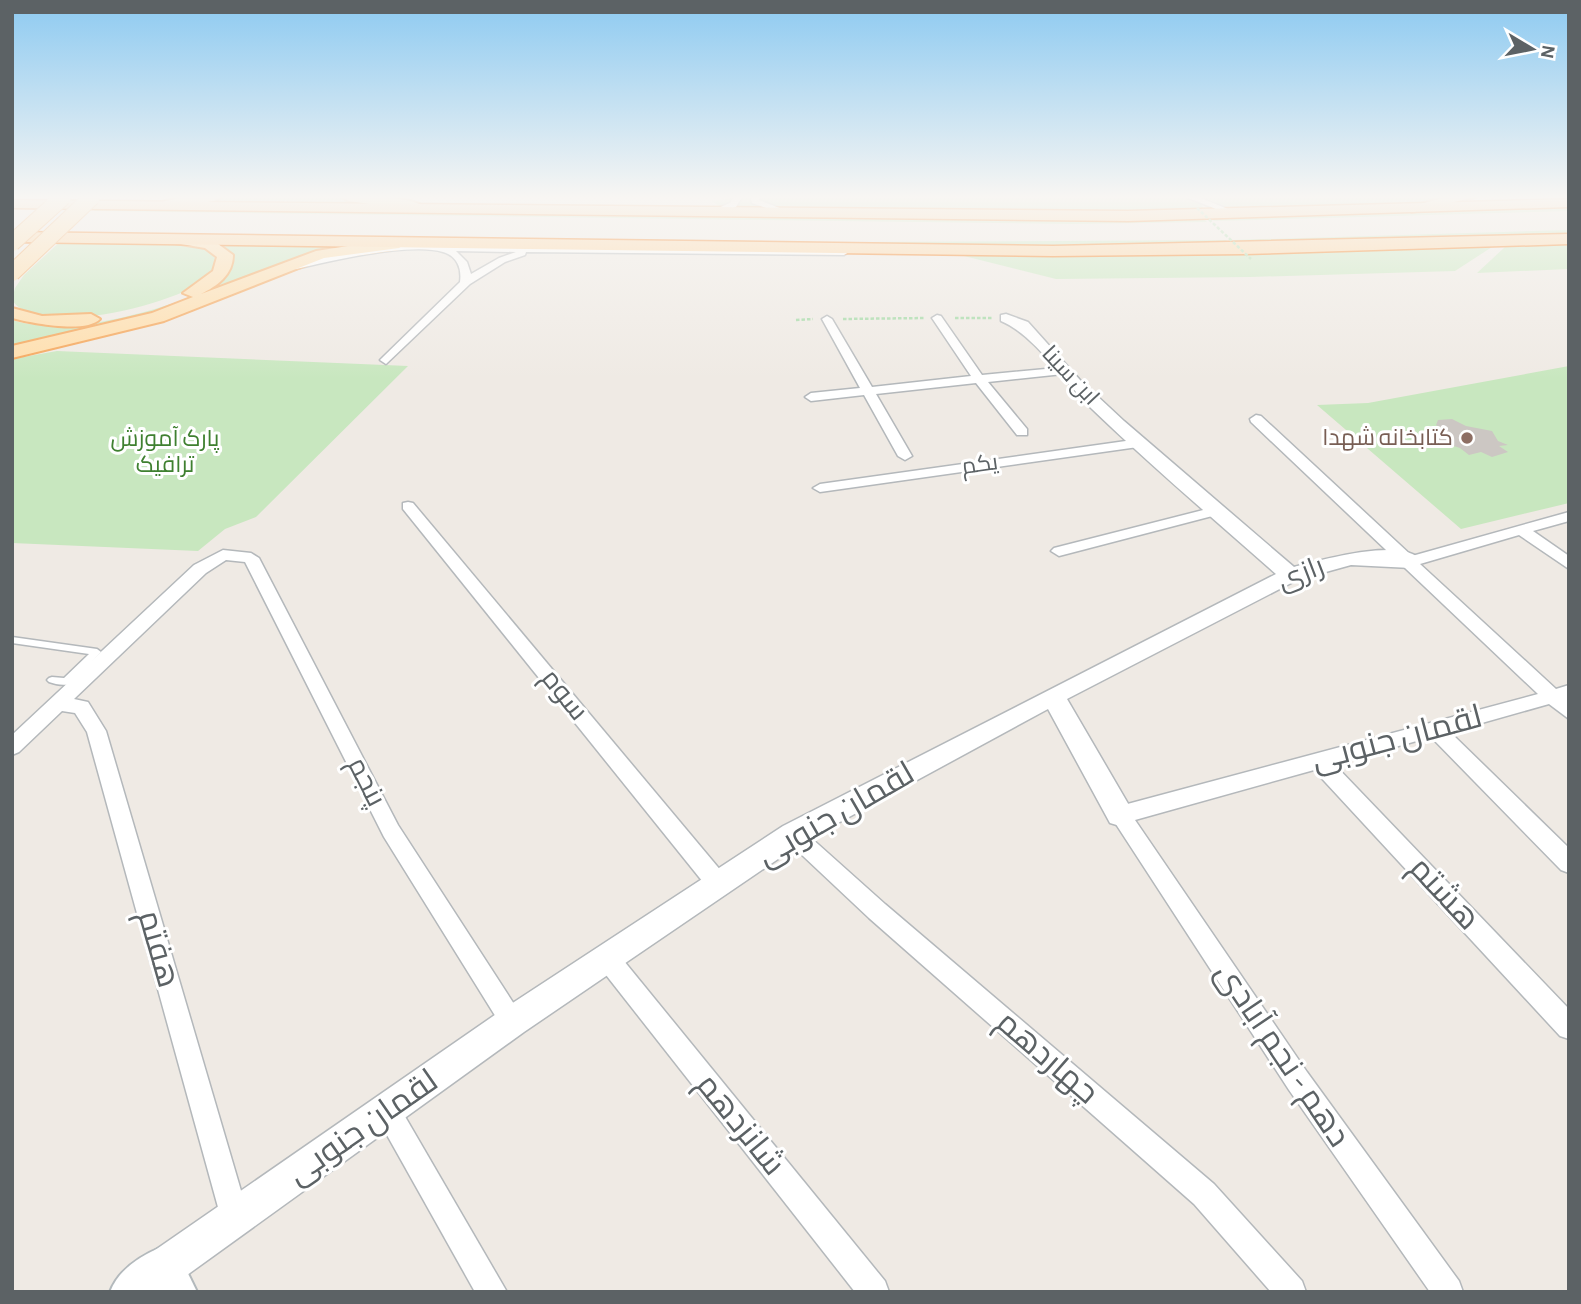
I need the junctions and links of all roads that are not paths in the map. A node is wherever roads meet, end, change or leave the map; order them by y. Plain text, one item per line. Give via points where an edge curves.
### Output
1 (28, 258) edge
2 (225, 258) edge
3 (313, 258) edge
4 (329, 258) edge
5 (459, 258) edge
6 (506, 258) edge
7 (12, 273) edge
8 (266, 274) junction
9 (465, 284) junction
10 (12, 313) edge
11 (937, 318) road end
12 (1006, 318) road end
13 (827, 319) road end
14 (12, 352) edge
15 (386, 360) dead end
16 (1063, 370) junction
17 (979, 379) junction
18 (869, 390) junction
19 (811, 397) dead end
20 (1256, 419) dead end
21 (1022, 432) dead end
22 (1140, 443) junction
23 (905, 456) dead end
24 (820, 488) dead end
25 (408, 506) dead end
26 (1215, 511) junction
27 (1569, 516) edge
28 (1520, 529) junction
29 (1059, 551) dead end
30 (1411, 561) junction
31 (1569, 564) edge
32 (1290, 575) junction
33 (12, 640) edge
34 (54, 692) junction
35 (1561, 694) edge
36 (1053, 696) junction
37 (1569, 712) edge
38 (1435, 729) junction
39 (12, 747) edge
40 (1318, 761) junction
41 (1119, 815) junction
42 (793, 834) junction
43 (1569, 863) edge
44 (719, 885) junction
45 (607, 958) junction
46 (513, 1021) junction
47 (1569, 1027) edge
48 (387, 1110) junction
49 (236, 1218) junction
50 (157, 1284) edge
51 (492, 1292) edge
52 (874, 1292) edge
53 (1291, 1292) edge
54 (1448, 1292) edge

1 - 7 main road, bridge
2 - 10 main road via 219,275 200,289 147,309 64,321
3 - 8 main road
4 - 8 street
5 - 9 street via 466,267
6 - 9 street
8 - 14 main road via 158,317
9 - 15 street
11 - 17 street, یکم
12 - 16 street, ابن سینا via 1023,325
13 - 18 street
16 - 17 street
16 - 22 street, ابن سینا
17 - 18 street
17 - 21 street, یکم
18 - 19 street
18 - 23 street
20 - 30 street
22 - 24 street, یکم
22 - 26 street, ابن سینا
25 - 44 street, سوم
26 - 29 street
26 - 32 street, ابن سینا
27 - 28 street, رازی
28 - 30 street, رازی
28 - 31 street
30 - 32 street, رازی via 1351,558
30 - 35 street
32 - 36 street, رازی
33 - 34 lane via 97,652
34 - 39 street
34 - 46 street, پنجم via 200,569 222,555 251,558 391,831
34 - 49 street, هفتم via 80,707 96,731
35 - 37 street
35 - 38 street, لقمان جنوبی
36 - 41 street
36 - 42 street, لقمان جنوبی
38 - 40 street, لقمان جنوبی
38 - 43 street
40 - 41 street, لقمان جنوبی
40 - 47 street, هشتم
41 - 54 street, دهم - نجم آبادی via 1298,1081
42 - 44 street, لقمان جنوبی
42 - 53 street, چهاردهم via 1204,1194
44 - 45 street, لقمان جنوبی
45 - 46 street, لقمان جنوبی
45 - 52 street, شانزدهم
46 - 48 street, لقمان جنوبی
48 - 49 street, لقمان جنوبی
48 - 51 street
49 - 50 street, لقمان جنوبی

